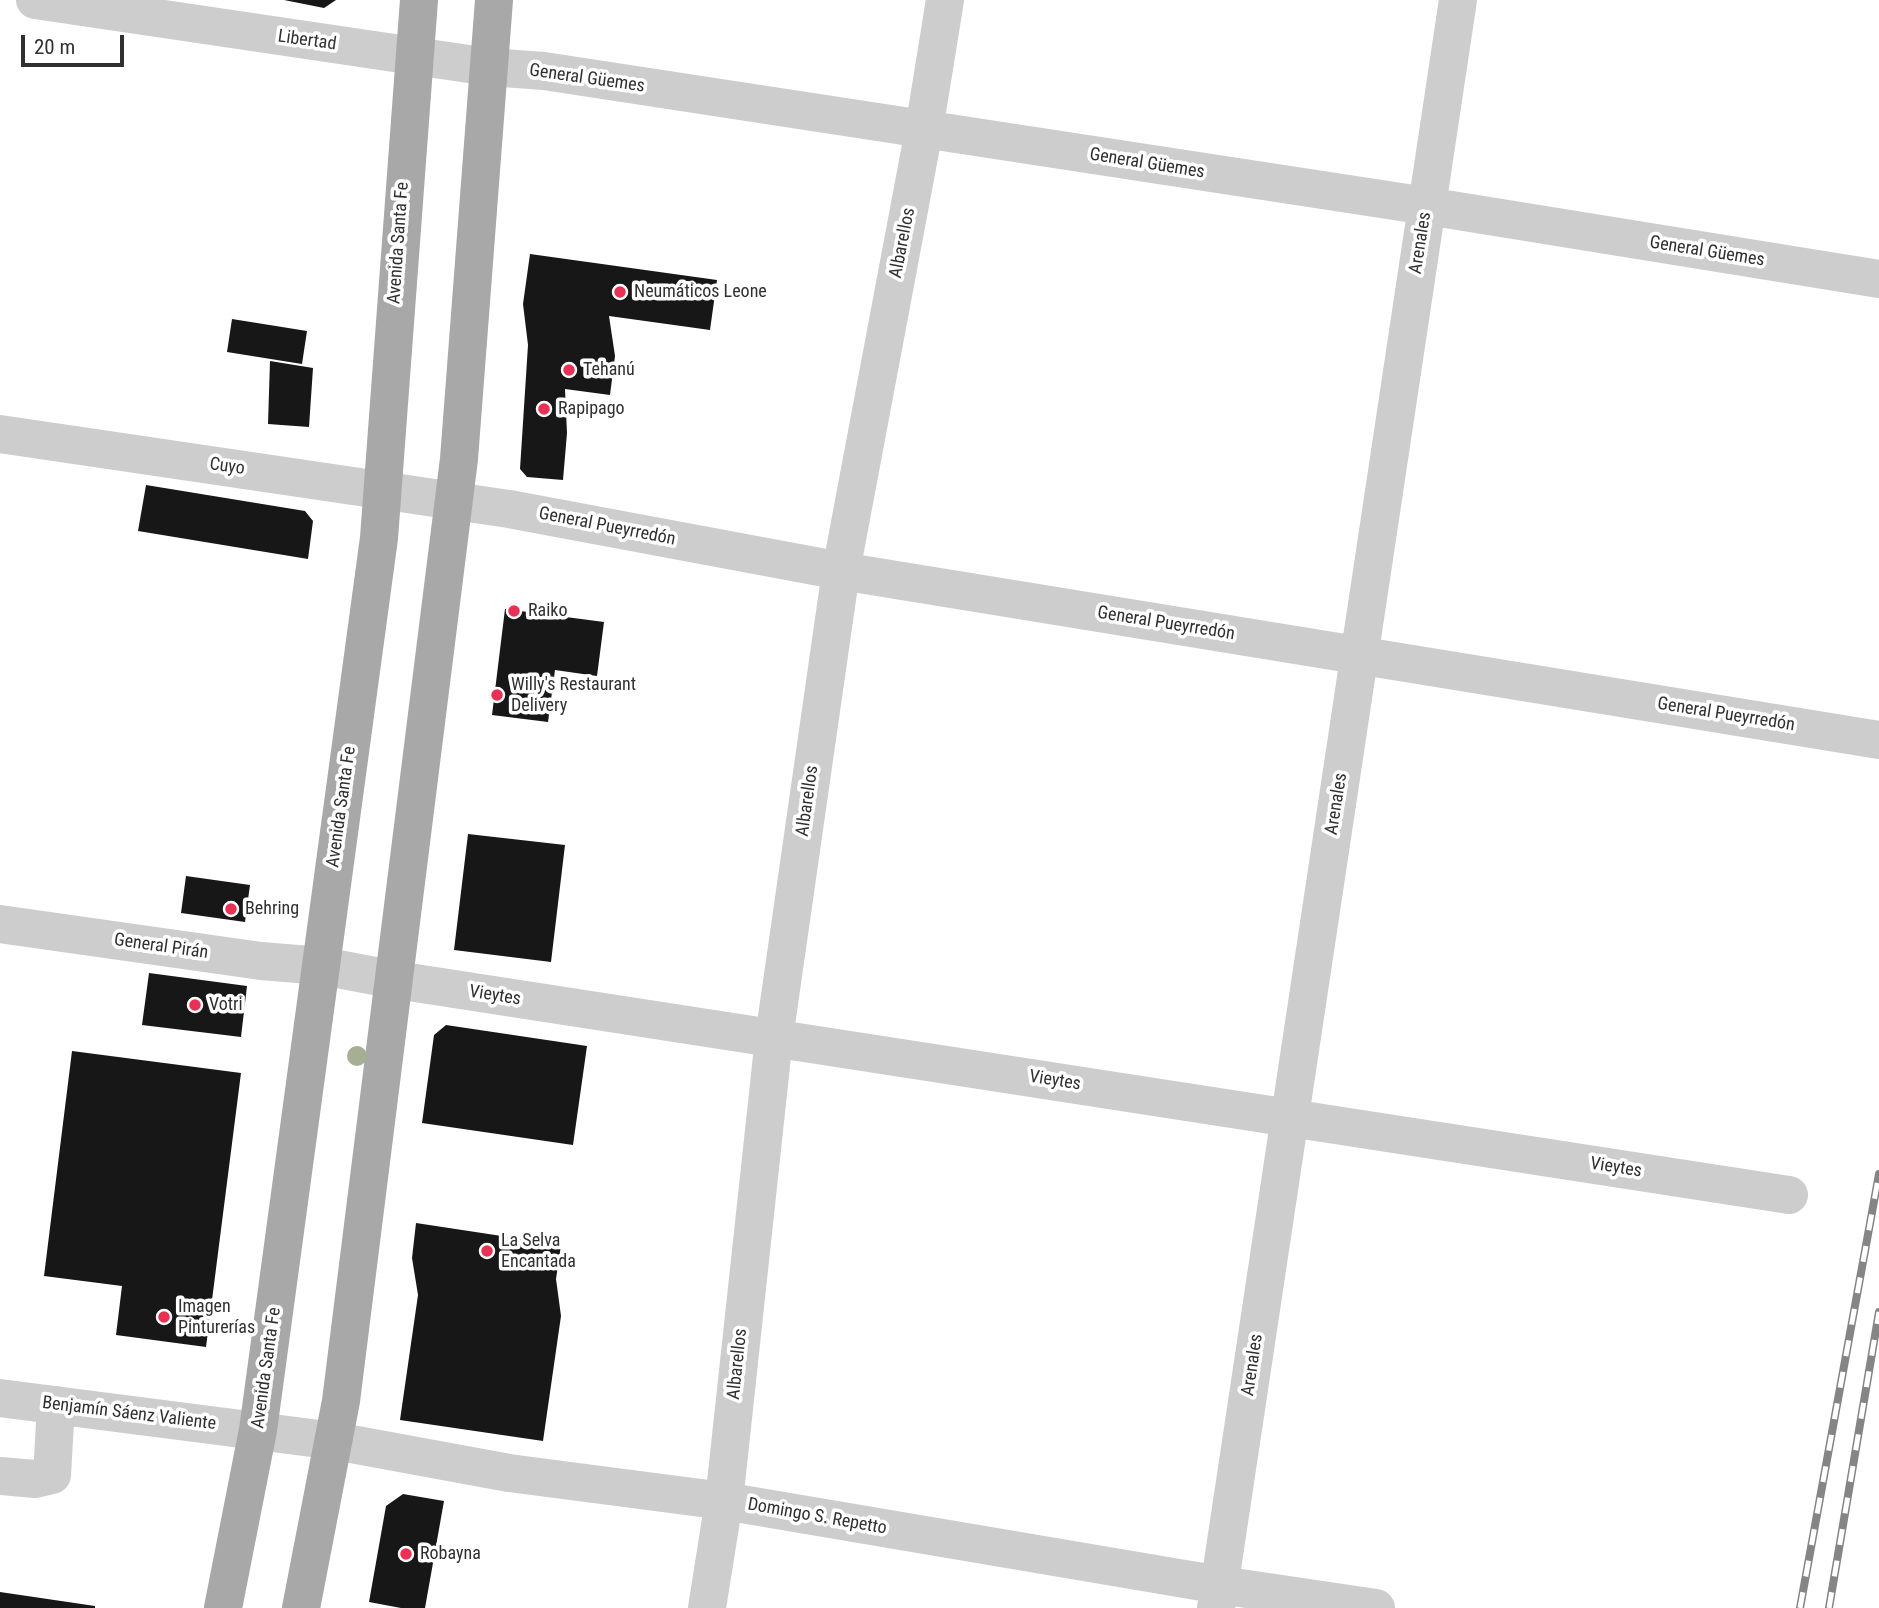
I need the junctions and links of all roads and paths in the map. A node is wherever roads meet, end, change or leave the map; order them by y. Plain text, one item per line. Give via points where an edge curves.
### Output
1 (35, 0) edge
2 (419, 0) edge
3 (494, 0) edge
4 (945, 0) edge
5 (1458, 0) edge
6 (414, 55) junction
7 (489, 67) junction
8 (924, 130) junction
9 (1427, 206) junction
10 (1879, 279) edge
11 (0, 434) edge
12 (383, 491) junction
13 (454, 502) junction
14 (841, 571) junction
15 (1359, 656) junction
16 (1879, 740) edge
17 (0, 924) edge
18 (322, 966) junction
19 (396, 981) junction
20 (774, 1038) junction
21 (1289, 1116) junction
22 (1789, 1195) dead end
23 (0, 1398) edge
24 (57, 1405) junction
25 (258, 1430) junction
26 (335, 1441) junction
27 (0, 1476) edge
28 (723, 1501) junction
29 (1218, 1597) edge
30 (223, 1608) edge
31 (301, 1608) edge
32 (707, 1608) edge
33 (1376, 1608) edge

1 - 6 street, Libertad
2 - 6 main road, Avenida Santa Fe
3 - 7 main road
4 - 8 street, Albarellos
5 - 9 street, Arenales
6 - 7 street, General Güemes
6 - 12 main road, Avenida Santa Fe
7 - 8 street, General Güemes via 544,71
7 - 13 main road
8 - 9 street, General Güemes
8 - 14 street, Albarellos
9 - 10 street, General Güemes
9 - 15 street, Arenales
11 - 12 street, Cuyo
12 - 13 street, Cuyo
12 - 18 main road, Avenida Santa Fe
13 - 14 street, General Pueyrredón
13 - 19 main road
14 - 15 street, General Pueyrredón
14 - 20 street, Albarellos
15 - 16 street, General Pueyrredón
15 - 21 street, Arenales
17 - 18 street, General Pirán
18 - 19 street, Vieytes
18 - 25 main road, Avenida Santa Fe
19 - 20 street, Vieytes
19 - 26 main road
20 - 21 street, Vieytes
20 - 28 street, Albarellos
21 - 22 street, Vieytes
21 - 29 street, Arenales
23 - 24 street, Benjamín Sáenz Valiente
24 - 25 street, Benjamín Sáenz Valiente
24 - 27 street via 52,1475 35,1479
25 - 26 street, Domingo S. Repetto
25 - 30 main road, Avenida Santa Fe
26 - 28 street, Domingo S. Repetto via 509,1473
26 - 31 main road
28 - 29 street, Domingo S. Repetto
28 - 32 street, Albarellos
29 - 33 street, Domingo S. Repetto

